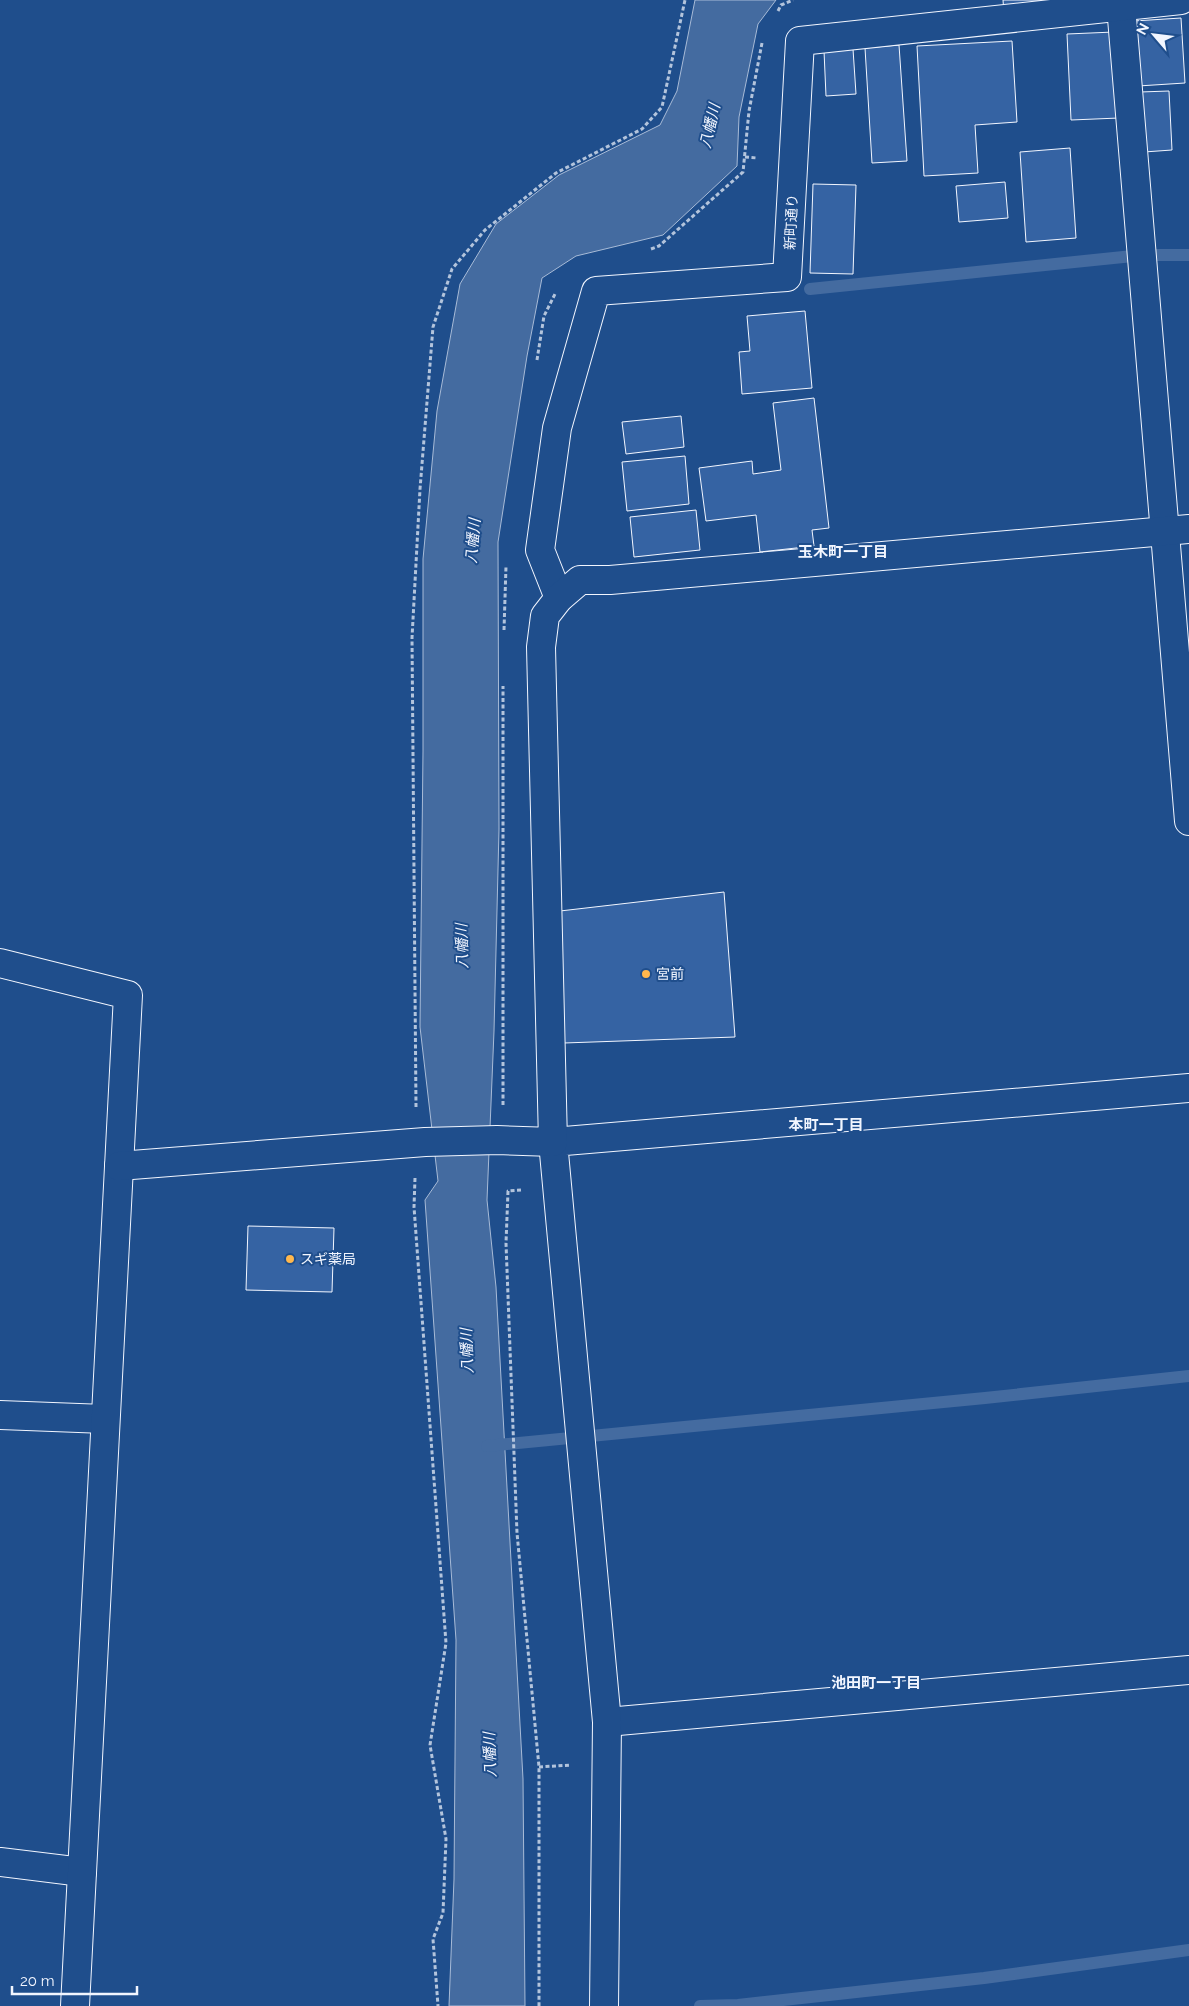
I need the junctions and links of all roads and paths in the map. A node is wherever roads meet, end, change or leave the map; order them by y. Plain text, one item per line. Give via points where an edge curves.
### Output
1 (685, 0) edge
2 (1181, 0) edge
3 (1122, 6) junction
4 (1177, 530) edge
5 (559, 598) junction
6 (1189, 821) edge
7 (0, 963) edge
8 (502, 1049) dead end
9 (1189, 1088) edge
10 (416, 1112) dead end
11 (500, 1140) junction
12 (553, 1142) junction
13 (119, 1166) junction
14 (415, 1169) dead end
15 (557, 1186) junction
16 (0, 1415) edge
17 (106, 1420) junction
18 (1189, 1670) edge
19 (607, 1722) junction
20 (0, 1862) edge
21 (82, 1872) junction
22 (74, 2006) edge
23 (438, 2006) edge
24 (539, 2006) edge
25 (604, 2006) edge

1 - 10 path via 662,107 642,129 556,173 485,230 452,269 433,327 412,638
2 - 3 street, 新町通り
3 - 4 street
3 - 5 street, 新町通り via 800,42 788,277 596,291 557,428 540,550
4 - 5 street via 610,580 580,580
4 - 6 street
5 - 12 street via 545,616 541,646
7 - 13 street via 128,995
8 - 11 path
9 - 12 street
11 - 12 street
11 - 13 street via 425,1142
12 - 15 street
13 - 17 street
14 - 23 path via 414,1207 446,1643 430,1745 446,1839 443,1913 433,1939
15 - 19 street
15 - 24 path via 508,1191 506,1243 517,1533 539,1768
16 - 17 street
17 - 21 street
18 - 19 street
19 - 25 street
20 - 21 street
21 - 22 street

